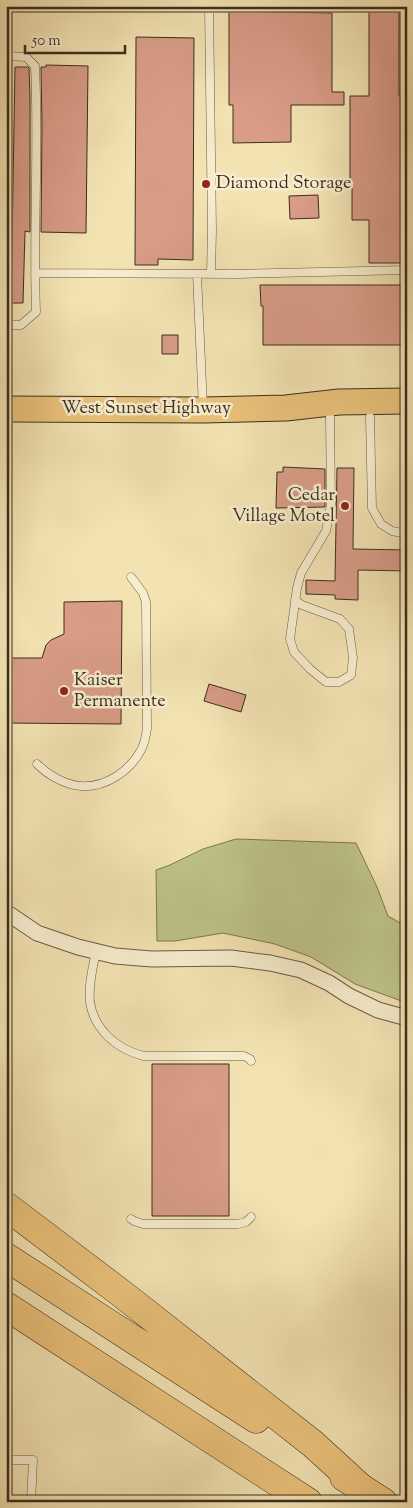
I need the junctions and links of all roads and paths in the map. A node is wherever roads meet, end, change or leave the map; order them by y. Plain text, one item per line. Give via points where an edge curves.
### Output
1 (209, 6) edge
2 (6, 56) edge
3 (407, 270) edge
4 (35, 273) junction
5 (197, 274) junction
6 (211, 274) junction
7 (6, 325) edge
8 (407, 401) edge
9 (286, 408) junction
10 (6, 409) edge
11 (203, 410) junction
12 (330, 416) junction
13 (370, 417) junction
14 (407, 418) edge
15 (407, 534) edge
16 (130, 577) dead end
17 (295, 600) junction
18 (37, 764) dead end
19 (6, 912) edge
20 (96, 951) junction
21 (407, 1018) edge
22 (251, 1061) dead end
23 (6, 1206) edge
24 (250, 1217) dead end
25 (131, 1219) dead end
26 (6, 1257) edge
27 (6, 1306) edge
28 (6, 1460) edge
29 (360, 1487) junction
30 (31, 1502) edge
31 (308, 1502) edge
32 (383, 1502) edge

1 - 6 lane
2 - 4 lane via 26,57 36,66
3 - 6 lane
4 - 5 lane
4 - 7 lane via 36,312 21,325
5 - 6 lane
5 - 11 lane
8 - 9 main road, West Sunset Highway via 339,402
9 - 11 main road, West Sunset Highway
9 - 12 main road, West Sunset Highway
10 - 11 main road, West Sunset Highway
12 - 13 main road, West Sunset Highway
12 - 17 lane via 330,505 326,531 301,573
13 - 14 main road, West Sunset Highway
13 - 15 lane via 372,508 381,524 392,531
16 - 18 lane via 146,602 147,728 142,749 124,771 94,785 71,784
17 - 17 lane via 290,639 294,652 326,682 338,682 351,675 353,658 349,630 340,618
19 - 20 street via 37,932
20 - 21 street via 152,959 231,958 270,963 301,970 378,1010
20 - 22 lane via 90,1002 98,1023 114,1042 144,1056 244,1056
23 - 29 highway via 313,1444
24 - 25 lane via 238,1224 143,1224
26 - 29 highway
27 - 31 highway
28 - 30 lane via 33,1460
29 - 32 highway

